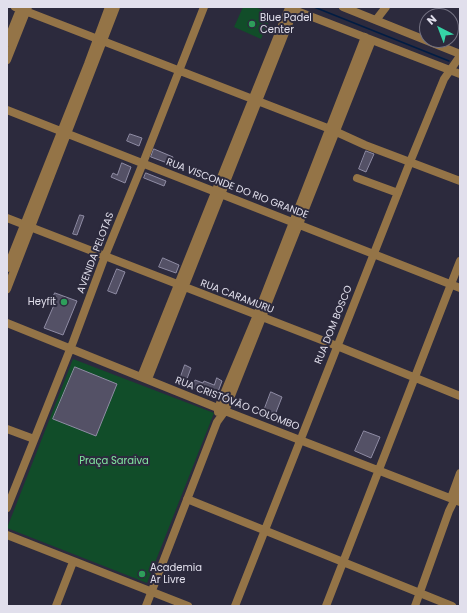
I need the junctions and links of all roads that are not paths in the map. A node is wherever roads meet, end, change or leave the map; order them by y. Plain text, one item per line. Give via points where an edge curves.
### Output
1 (109, 7) edge
2 (116, 7) edge
3 (204, 7) edge
4 (343, 7) edge
5 (386, 7) edge
6 (22, 8) edge
7 (290, 8) edge
8 (376, 20) junction
9 (368, 38) junction
10 (100, 40) junction
11 (7, 42) edge
12 (9, 51) edge
13 (460, 55) edge
14 (7, 60) edge
15 (179, 70) junction
16 (450, 70) junction
17 (460, 74) edge
18 (255, 101) junction
19 (7, 110) edge
20 (333, 131) junction
21 (64, 133) junction
22 (410, 162) junction
23 (143, 163) junction
24 (357, 178) dead end
25 (460, 181) edge
26 (218, 192) junction
27 (398, 193) junction
28 (7, 218) edge
29 (296, 223) junction
30 (28, 226) junction
31 (374, 253) junction
32 (104, 256) junction
33 (460, 261) edge
34 (9, 271) edge
35 (452, 284) junction
36 (181, 286) junction
37 (460, 288) edge
38 (7, 289) edge
39 (260, 316) junction
40 (7, 323) edge
41 (336, 346) junction
42 (70, 349) junction
43 (145, 378) junction
44 (415, 378) junction
45 (460, 396) edge
46 (222, 410) junction
47 (7, 429) edge
48 (34, 439) junction
49 (300, 440) junction
50 (379, 470) junction
51 (460, 474) edge
52 (460, 489) edge
53 (187, 499) junction
54 (455, 500) edge
55 (7, 508) edge
56 (265, 531) junction
57 (7, 536) edge
58 (73, 562) junction
59 (344, 562) junction
60 (151, 592) junction
61 (420, 594) junction
62 (56, 606) edge
63 (146, 606) edge
64 (188, 606) edge
65 (235, 606) edge
66 (326, 606) edge
67 (415, 606) edge
68 (452, 606) edge

1 - 10 street
2 - 10 street
3 - 15 street, AVENIDA PELOTAS
4 - 8 street
5 - 8 street
6 - 10 street
6 - 11 street
6 - 12 street
7 - 9 street
7 - 18 street
8 - 13 street
9 - 16 street
9 - 20 street
10 - 15 street
10 - 21 street
12 - 14 street
13 - 16 street, RUA DOM BOSCO
15 - 18 street
15 - 23 street, AVENIDA PELOTAS
16 - 17 street
16 - 22 street, RUA DOM BOSCO
18 - 20 street
18 - 26 street
19 - 21 street, RUA VISCONDE DO RIO GRANDE
20 - 22 street
20 - 29 street
21 - 23 street, RUA VISCONDE DO RIO GRANDE
21 - 30 street
22 - 25 street
22 - 27 street, RUA DOM BOSCO
23 - 26 street, RUA VISCONDE DO RIO GRANDE
23 - 32 street, AVENIDA PELOTAS
24 - 27 street
26 - 29 street, RUA VISCONDE DO RIO GRANDE
26 - 36 street
27 - 31 street, RUA DOM BOSCO
28 - 30 street, RUA CARAMURU
29 - 31 street, RUA VISCONDE DO RIO GRANDE
29 - 39 street
30 - 32 street, RUA CARAMURU
30 - 34 street
31 - 35 street, RUA VISCONDE DO RIO GRANDE
31 - 41 street, RUA DOM BOSCO
32 - 36 street, RUA CARAMURU
32 - 42 street, AVENIDA PELOTAS
33 - 35 street
34 - 38 street
35 - 37 street, RUA VISCONDE DO RIO GRANDE
35 - 44 street
36 - 39 street, RUA CARAMURU
36 - 43 street
39 - 41 street, RUA CARAMURU
39 - 46 street
40 - 42 street, RUA CRISTÓVÃO COLOMBO
41 - 44 street, RUA CARAMURU
41 - 49 street, RUA DOM BOSCO
42 - 43 street, RUA CRISTÓVÃO COLOMBO
42 - 48 street, AVENIDA PELOTAS
43 - 46 street, RUA CRISTÓVÃO COLOMBO
44 - 45 street, RUA CARAMURU
44 - 50 street
46 - 49 street, RUA CRISTÓVÃO COLOMBO
46 - 53 street
47 - 48 street
48 - 55 street, AVENIDA PELOTAS
49 - 50 street, RUA CRISTÓVÃO COLOMBO
49 - 56 street, RUA DOM BOSCO
50 - 54 street, RUA CRISTÓVÃO COLOMBO
50 - 59 street
51 - 54 street
52 - 54 street
53 - 56 street
53 - 60 street
54 - 61 street
56 - 59 street
56 - 65 street, RUA DOM BOSCO
57 - 58 street
58 - 60 street
58 - 62 street
59 - 61 street
59 - 66 street
60 - 63 street
60 - 64 street
61 - 67 street
61 - 68 street

